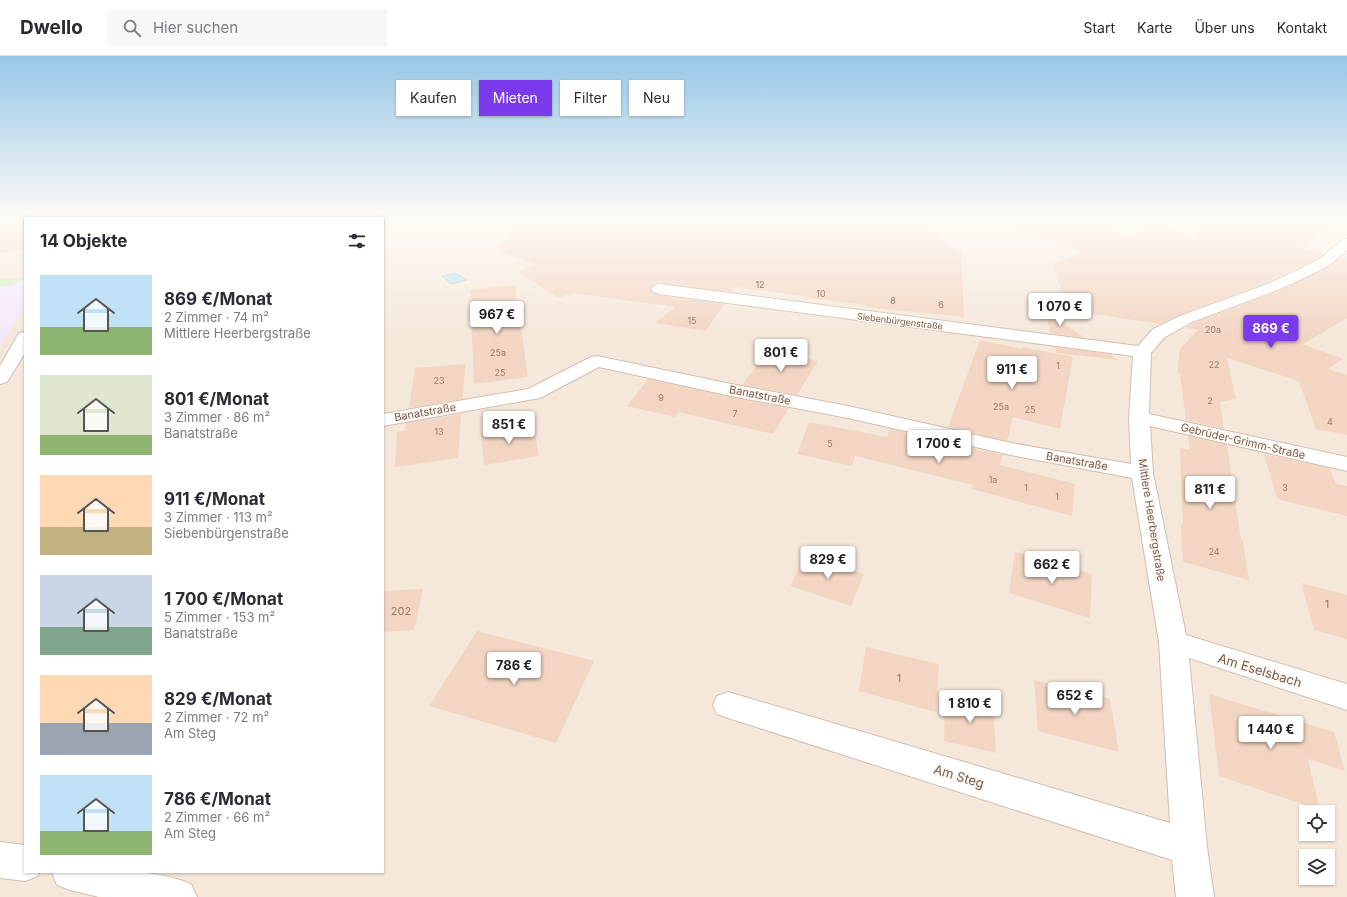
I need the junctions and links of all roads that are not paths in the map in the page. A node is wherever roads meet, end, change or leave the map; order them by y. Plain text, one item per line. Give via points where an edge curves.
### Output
1 (1330, 257) edge
2 (659, 289) dead end
3 (24, 339) edge
4 (1151, 343) junction
5 (0, 378) edge
6 (1139, 418) junction
7 (384, 420) edge
8 (1347, 464) edge
9 (1142, 473) junction
10 (1173, 642) junction
11 (1347, 697) edge
12 (728, 706) dead end
13 (1189, 847) junction
14 (0, 860) edge
15 (24, 863) edge
16 (74, 873) edge
17 (178, 897) edge
18 (1195, 897) edge

1 - 4 street via 1275,286 1186,319
2 - 4 street, Siebenbürgenstraße
3 - 5 street
4 - 6 street, Mittlere Heerbergstraße
6 - 8 street, Gebrüder-Grimm-Straße
6 - 9 street, Mittlere Heerbergstraße
7 - 9 street, Banatstraße via 533,394 597,361 848,412 1011,449
9 - 10 street, Mittlere Heerbergstraße
10 - 11 street, Am Eselsbach
10 - 13 street, Mittlere Heerbergstraße
12 - 13 street, Am Steg
13 - 18 street, Mittlere Heerbergstraße
14 - 15 street
16 - 17 street

